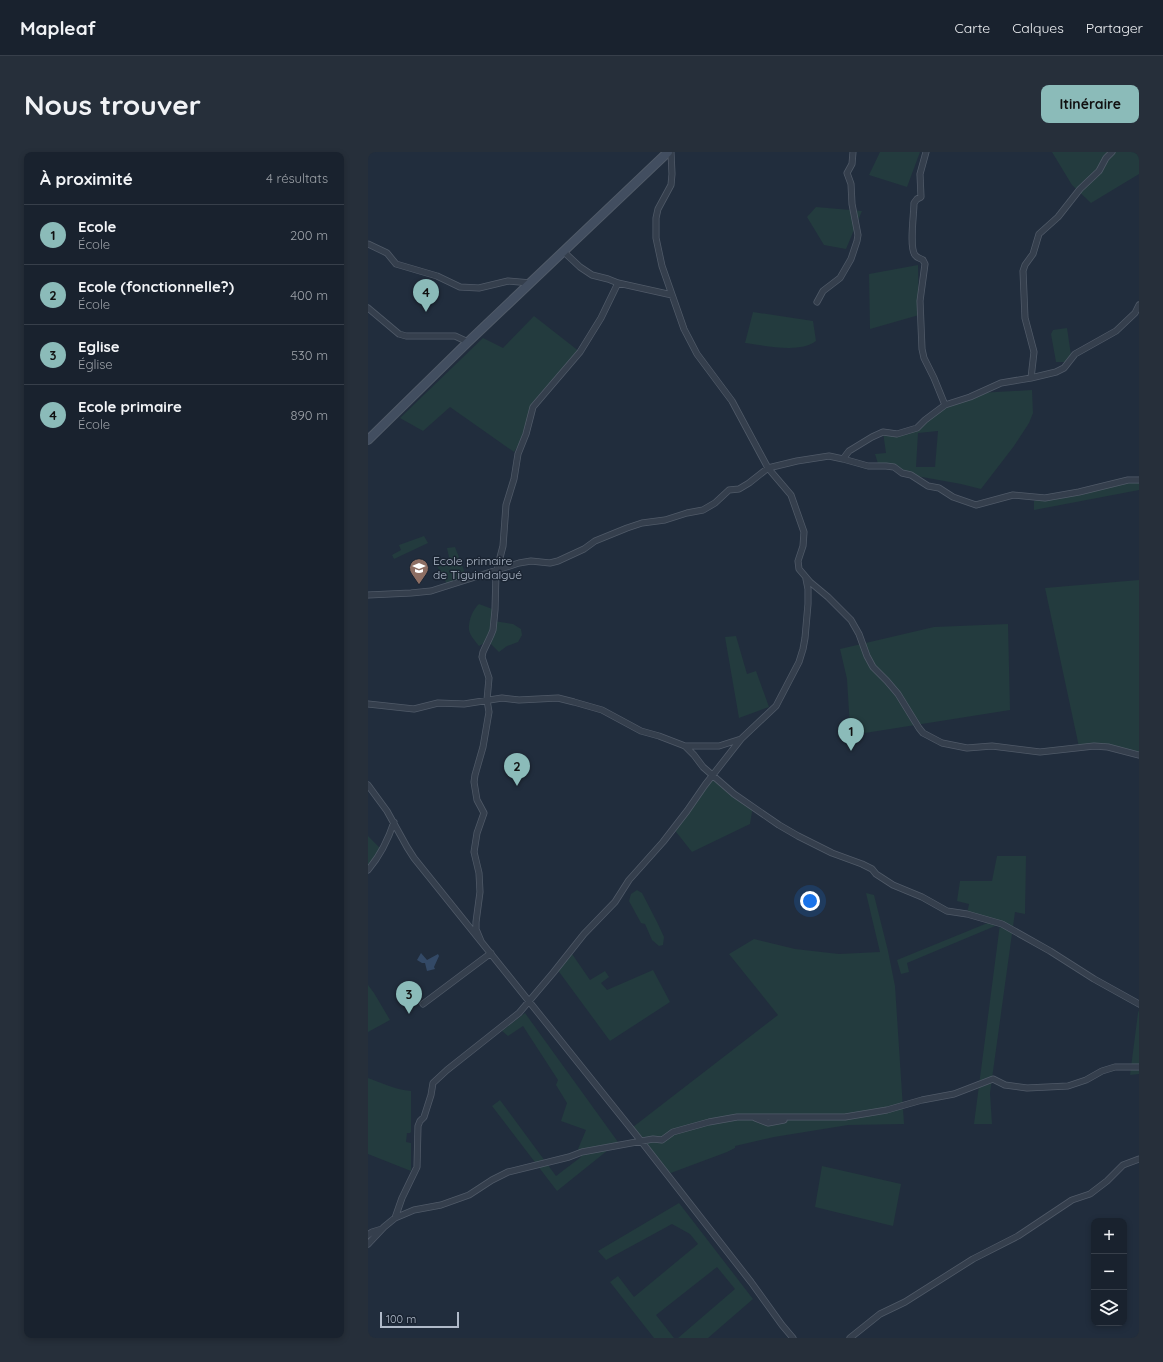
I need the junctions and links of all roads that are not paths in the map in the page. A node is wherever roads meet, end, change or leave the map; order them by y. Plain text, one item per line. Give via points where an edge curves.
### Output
1 (668, 152) edge
2 (671, 152) edge
3 (853, 152) edge
4 (926, 152) edge
5 (1112, 152) edge
6 (368, 244) edge
7 (564, 252) junction
8 (531, 283) junction
9 (618, 283) junction
10 (672, 295) junction
11 (817, 302) dead end
12 (1139, 305) edge
13 (368, 308) edge
14 (468, 342) junction
15 (1031, 378) junction
16 (945, 405) junction
17 (368, 440) edge
18 (843, 459) junction
19 (768, 468) junction
20 (1139, 480) edge
21 (497, 570) junction
22 (805, 576) junction
23 (368, 595) edge
24 (487, 700) junction
25 (368, 704) edge
26 (741, 739) junction
27 (685, 746) junction
28 (1139, 755) edge
29 (712, 774) junction
30 (368, 785) edge
31 (394, 822) junction
32 (368, 870) edge
33 (481, 941) junction
34 (491, 953) junction
35 (529, 1002) junction
36 (423, 1004) dead end
37 (1139, 1004) edge
38 (1139, 1067) edge
39 (641, 1141) junction
40 (1139, 1159) edge
41 (395, 1218) junction
42 (382, 1229) junction
43 (368, 1235) edge
44 (368, 1244) edge
45 (793, 1338) edge
46 (850, 1338) edge

1 - 7 street
2 - 10 street via 671,186 658,209 656,228 658,251
3 - 11 street via 852,164 847,174 851,184 857,241 851,259 840,278 823,291
4 - 16 street via 920,174 921,197 914,203 913,250 925,264 920,301 922,349
5 - 15 street via 1099,171 1080,189 1058,217 1039,234 1033,254 1025,265 1025,318 1034,352
6 - 8 street via 387,253 396,264 437,276 460,287 479,288 508,281
7 - 8 street
7 - 9 street via 585,271
8 - 14 street
9 - 10 street
9 - 21 street via 580,352 533,407 506,505 503,546
10 - 19 street via 697,354 735,406
12 - 15 street via 1116,331 1074,354 1064,368
13 - 14 street via 400,334 455,336
14 - 17 street
15 - 16 street via 1001,383
16 - 18 street via 917,428 897,434 883,432 849,451
18 - 19 street via 829,456
18 - 20 street via 868,466 894,467 928,486 939,488 976,505 1013,495 1045,498 1128,480
19 - 21 street via 739,489 729,490 706,509 627,528 595,541 558,561 531,561
19 - 22 street via 791,495 795,505 804,532 798,561 799,569
21 - 23 street via 431,591
21 - 24 street via 493,630 482,657 490,678
22 - 26 street via 808,604 805,638 799,662 776,706
22 - 28 street via 851,620 873,667 894,690 923,733 931,738 967,748 992,746 1040,752 1094,746
24 - 25 street via 464,704 438,703 414,709
24 - 27 street via 558,698 602,710 641,731
24 - 33 street via 488,723 474,782 477,800 484,813 474,852 480,892 476,929
26 - 27 street via 719,746
26 - 29 street
27 - 29 street
29 - 35 street via 687,811 629,880 615,902 584,934
29 - 37 street via 734,794 798,836 867,867 893,884 948,911 1002,924
30 - 31 street
31 - 32 street via 378,859
31 - 33 street via 414,858
33 - 34 street
34 - 35 street
34 - 36 street
35 - 39 street
35 - 41 street via 433,1083 424,1117 418,1126 417,1167
38 - 39 street via 1115,1067 1068,1086 1027,1088 1005,1085 993,1079 954,1094 887,1110 845,1117 737,1118 709,1122 673,1132 662,1140
39 - 41 street via 582,1152 508,1172 469,1195 441,1205 414,1210
39 - 45 street
40 - 46 street via 1123,1166 1090,1194 1072,1200 1018,1236 973,1259 905,1302 880,1314
41 - 42 street
42 - 43 street
42 - 44 street

